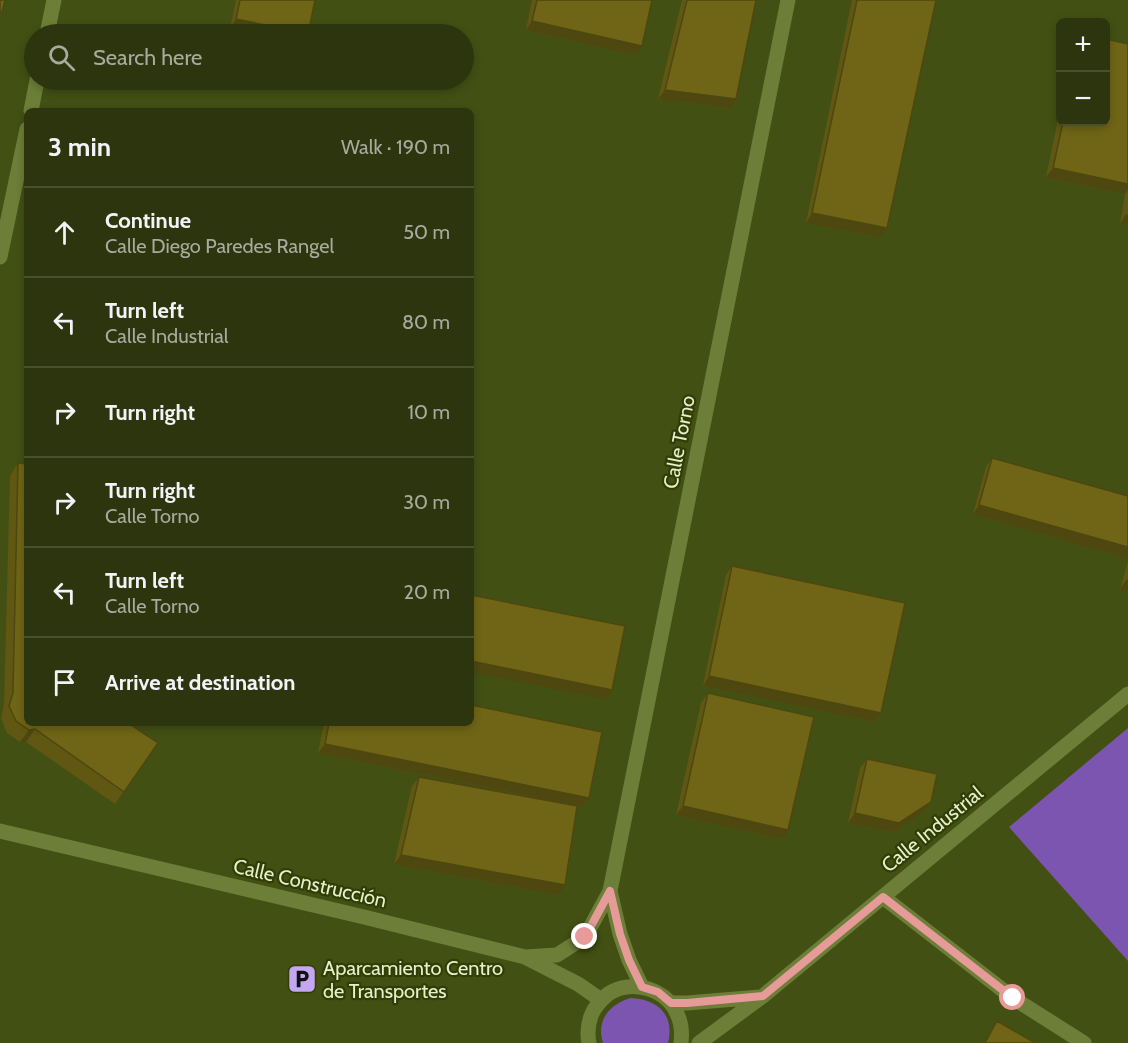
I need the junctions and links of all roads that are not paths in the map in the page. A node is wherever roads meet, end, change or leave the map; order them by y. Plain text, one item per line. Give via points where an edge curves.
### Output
1 (54, 0) edge
2 (788, 0) edge
3 (49, 24) edge
4 (35, 90) edge
5 (32, 108) edge
6 (24, 143) edge
7 (0, 257) edge
8 (1128, 694) edge
9 (0, 831) edge
10 (610, 891) junction
11 (883, 897) junction
12 (525, 957) junction
13 (642, 987) junction
14 (763, 996) junction
15 (601, 999) junction
16 (671, 1003) junction
17 (588, 1042) edge
18 (681, 1043) edge
19 (699, 1043) edge
20 (1084, 1043) edge

1 - 3 street
2 - 10 street, Calle Torno
4 - 5 street
6 - 7 street
8 - 11 street, Calle Industrial
9 - 12 street, Calle Construcción
10 - 12 street, Calle Torno via 585,937 557,955
10 - 13 street, Calle Torno via 620,934
11 - 14 street, Calle Industrial
11 - 20 street via 1013,998
12 - 15 street, Calle Construcción
13 - 15 street via 627,986
13 - 16 street via 658,992
14 - 16 street
14 - 19 street, Calle Industrial
15 - 17 street via 588,1025
16 - 18 street via 678,1015

